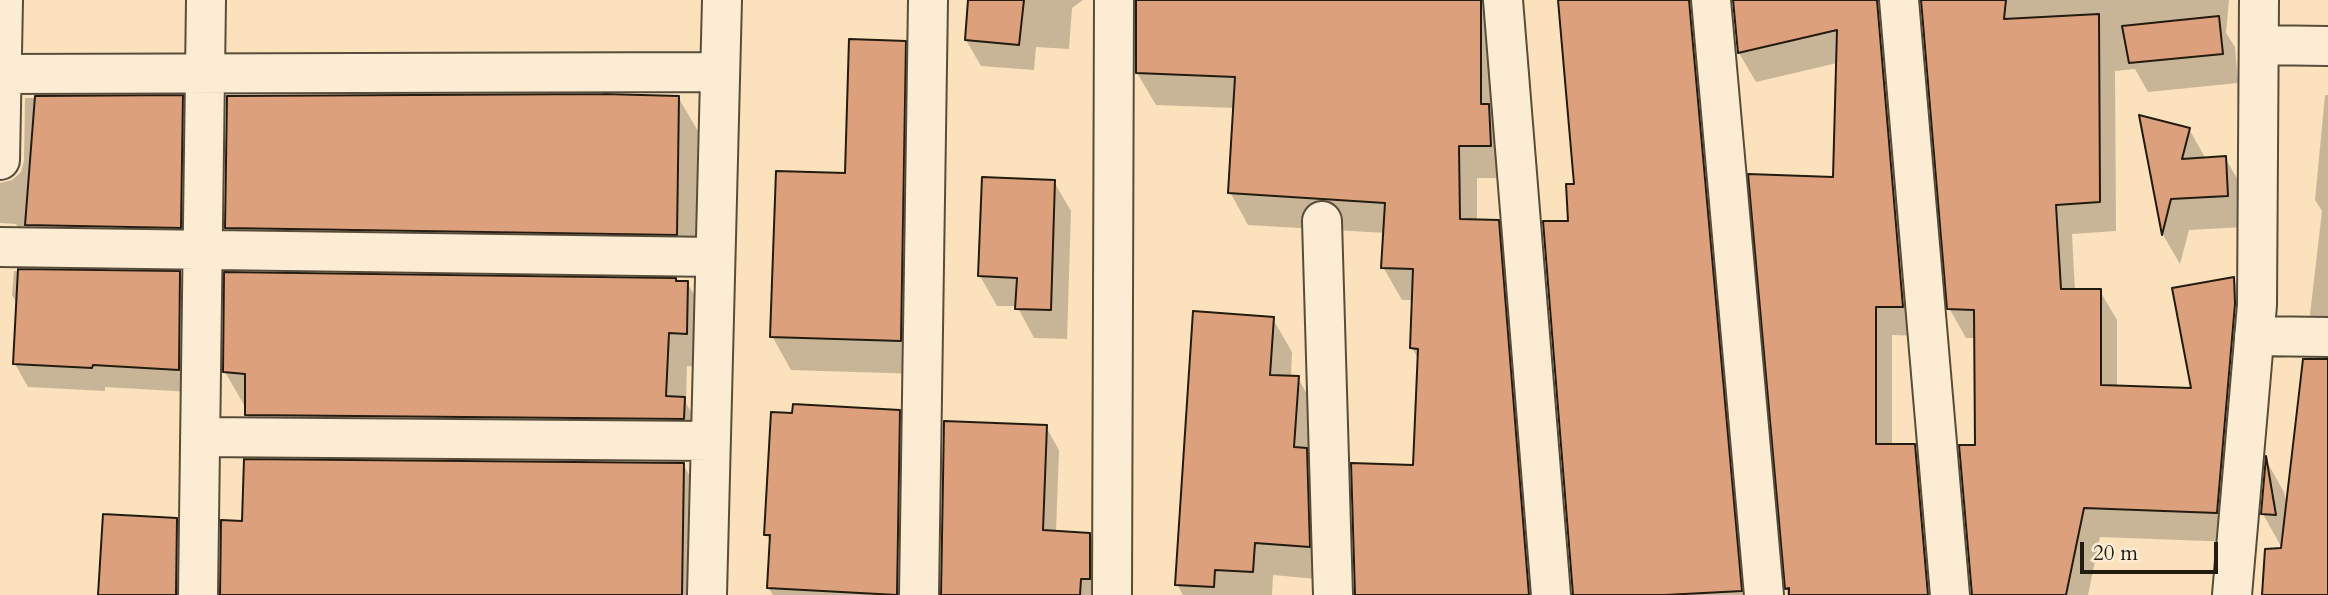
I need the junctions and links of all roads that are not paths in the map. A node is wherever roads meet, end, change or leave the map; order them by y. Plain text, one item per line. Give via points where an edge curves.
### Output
1 (3, 0) edge
2 (206, 0) edge
3 (722, 0) edge
4 (928, 0) edge
5 (1114, 0) edge
6 (1503, 0) edge
7 (1711, 0) edge
8 (1899, 0) edge
9 (2259, 0) edge
10 (2259, 45) junction
11 (2328, 46) edge
12 (720, 72) junction
13 (1, 74) edge
14 (205, 74) junction
15 (0, 160) edge
16 (1322, 221) dead end
17 (0, 247) edge
18 (203, 250) junction
19 (715, 257) junction
20 (2255, 336) junction
21 (2328, 337) edge
22 (200, 438) junction
23 (711, 441) junction
24 (198, 595) edge
25 (707, 595) edge
26 (919, 595) edge
27 (1112, 595) edge
28 (1333, 595) edge
29 (1551, 595) edge
30 (1764, 595) edge
31 (1950, 595) edge
32 (2232, 595) edge

1 - 13 street
2 - 14 street
3 - 12 street
4 - 26 street
5 - 27 street
6 - 29 street
7 - 30 street
8 - 31 street
9 - 10 street
10 - 11 street
10 - 20 street
12 - 14 street
12 - 19 street
13 - 14 street
13 - 15 street
14 - 18 street
16 - 28 street
17 - 18 street
18 - 19 street
18 - 22 street
19 - 23 street
20 - 21 street
20 - 32 street
22 - 23 street
22 - 24 street
23 - 25 street

